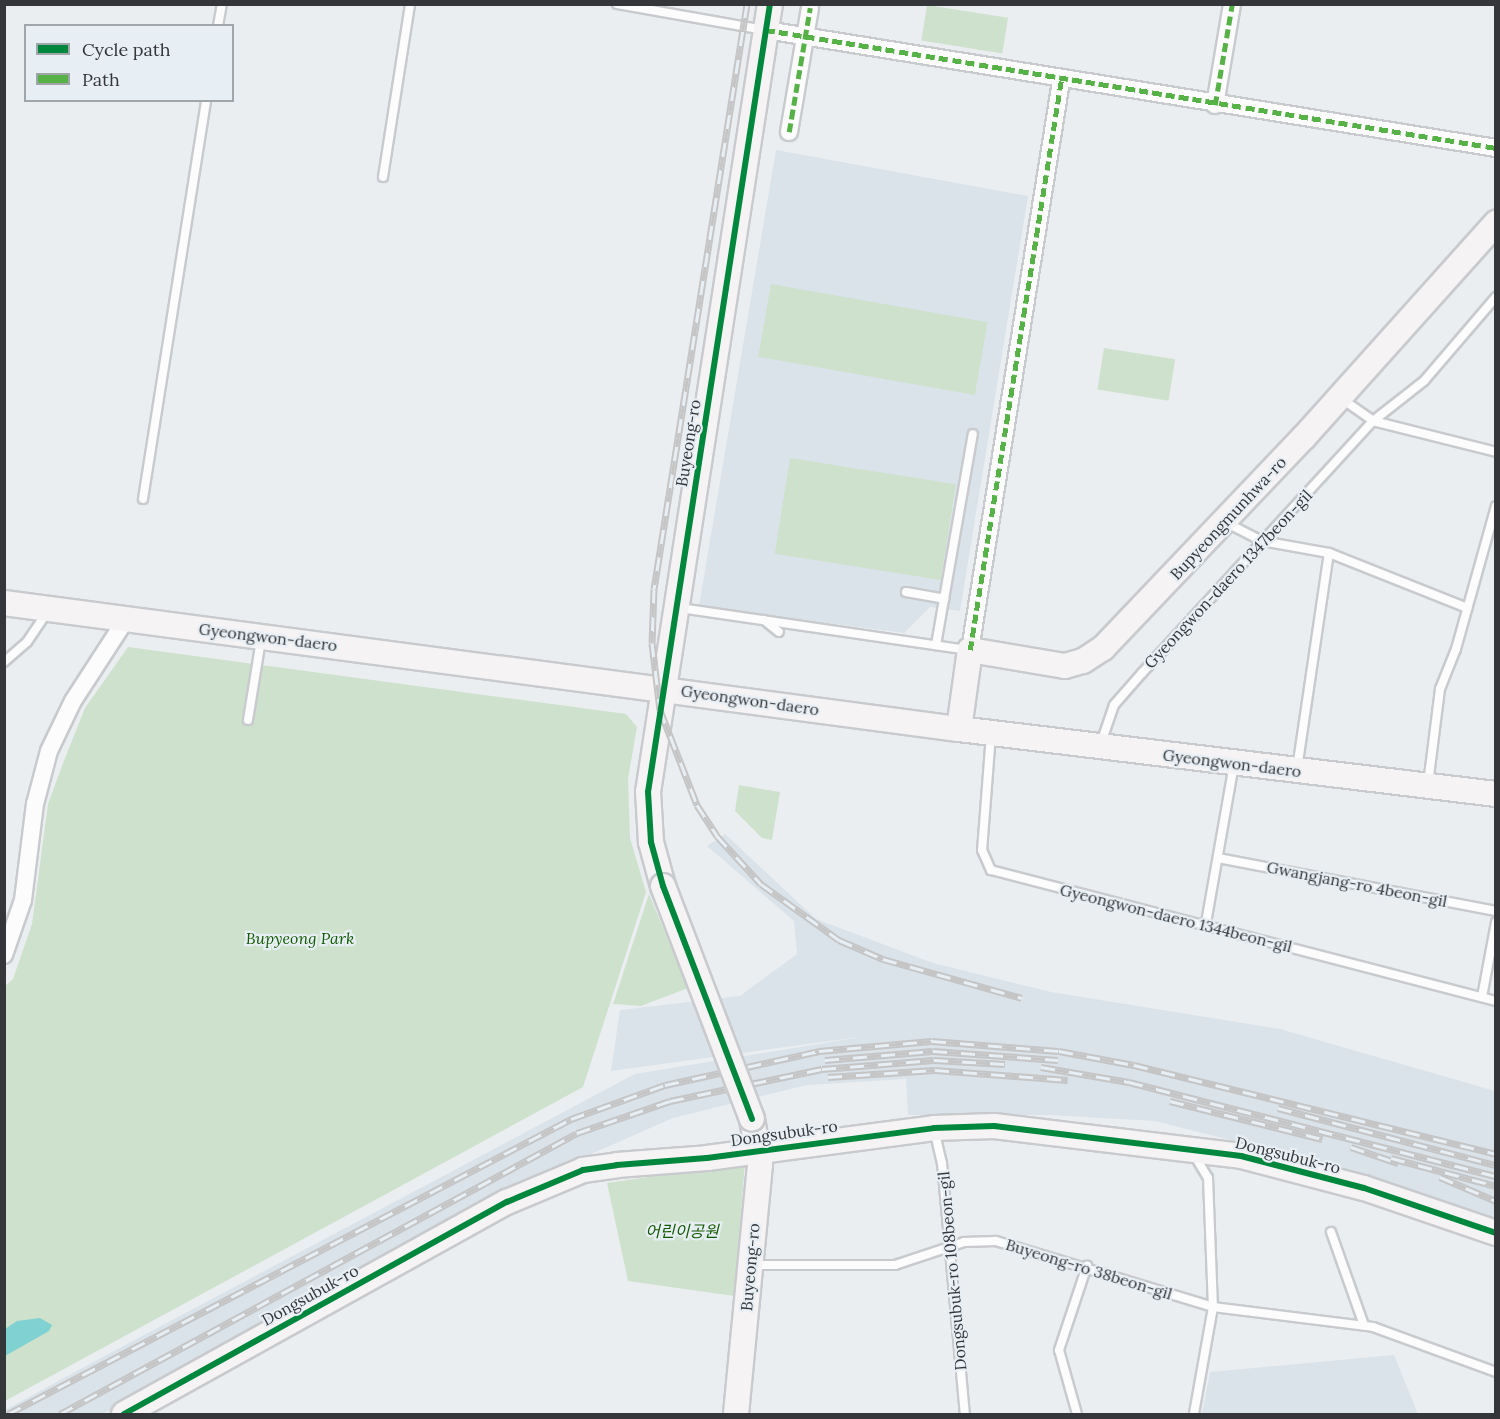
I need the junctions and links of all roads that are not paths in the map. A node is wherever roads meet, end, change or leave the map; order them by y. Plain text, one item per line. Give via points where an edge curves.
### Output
1 (222, 4) edge
2 (410, 4) edge
3 (617, 4) edge
4 (770, 4) edge
5 (1232, 4) edge
6 (810, 8) dead end
7 (218, 24) edge
8 (766, 30) junction
9 (805, 37) junction
10 (1061, 81) junction
11 (206, 102) edge
12 (1215, 105) junction
13 (789, 132) dead end
14 (1496, 148) edge
15 (383, 177) dead end
16 (1496, 222) edge
17 (1496, 297) edge
18 (1339, 397) junction
19 (1373, 421) junction
20 (973, 434) dead end
21 (1496, 452) edge
22 (143, 499) dead end
23 (1496, 506) edge
24 (1224, 521) junction
25 (1262, 541) junction
26 (1329, 553) junction
27 (906, 592) dead end
28 (944, 598) junction
29 (4, 603) edge
30 (51, 608) junction
31 (676, 608) junction
32 (1467, 608) junction
33 (127, 618) junction
34 (764, 620) junction
35 (779, 632) dead end
36 (261, 636) junction
37 (936, 645) junction
38 (970, 650) junction
39 (4, 662) edge
40 (664, 688) junction
41 (248, 720) dead end
42 (959, 729) junction
43 (991, 733) junction
44 (1100, 747) junction
45 (1234, 763) junction
46 (1296, 770) junction
47 (1427, 786) junction
48 (1496, 794) edge
49 (1218, 858) junction
50 (1496, 911) edge
51 (1496, 922) edge
52 (1206, 923) junction
53 (4, 955) edge
54 (1482, 998) junction
55 (1496, 1001) edge
56 (934, 1128) junction
57 (758, 1149) junction
58 (1191, 1150) junction
59 (1331, 1232) dead end
60 (1496, 1233) edge
61 (950, 1246) junction
62 (750, 1265) junction
63 (1087, 1266) junction
64 (1213, 1308) junction
65 (1364, 1326) junction
66 (1496, 1372) edge
67 (124, 1414) edge
68 (736, 1414) edge
69 (965, 1414) edge
70 (1077, 1414) edge
71 (1194, 1414) edge

1 - 7 lane
2 - 15 lane
3 - 8 lane
4 - 8 street, Buyeong-ro
5 - 12 street
6 - 9 street
8 - 9 street
8 - 31 street, Buyeong-ro
9 - 10 street
9 - 13 street
10 - 12 street
10 - 38 street
11 - 22 lane
12 - 14 street
16 - 18 street, Bupyeongmunhwa-ro
17 - 19 lane, Gyeongwon-daero 1347beon-gil via 1424,381
18 - 19 lane
18 - 24 street, Bupyeongmunhwa-ro
19 - 21 lane
19 - 25 lane, Gyeongwon-daero 1347beon-gil
20 - 28 lane
23 - 32 lane
24 - 25 lane
24 - 38 street, Bupyeongmunhwa-ro via 1111,640 1083,661 1057,665
25 - 26 lane
25 - 44 lane, Gyeongwon-daero 1347beon-gil via 1114,705
26 - 32 lane
26 - 46 lane
27 - 28 lane
28 - 37 lane
29 - 30 street, Gyeongwon-daero
30 - 33 street, Gyeongwon-daero
30 - 39 lane via 27,642
31 - 34 lane
31 - 40 street, Buyeong-ro
32 - 47 lane via 1440,689
33 - 36 street, Gyeongwon-daero
33 - 53 street via 73,701 49,751 35,804 23,900
34 - 35 lane
34 - 37 lane
36 - 40 street, Gyeongwon-daero
36 - 41 lane
37 - 38 lane
38 - 42 street
40 - 42 street, Gyeongwon-daero
40 - 57 street, Buyeong-ro, bridge via 648,792 651,842 663,886 752,1119
42 - 43 street, Gyeongwon-daero
43 - 44 street, Gyeongwon-daero
43 - 52 lane, Gyeongwon-daero 1344beon-gil via 982,850 991,870
44 - 45 street, Gyeongwon-daero
45 - 46 street, Gyeongwon-daero
45 - 49 lane
46 - 47 street, Gyeongwon-daero
47 - 48 street, Gyeongwon-daero
49 - 50 lane, Gwangjang-ro 4beon-gil
49 - 52 lane
51 - 54 lane
52 - 54 lane, Gyeongwon-daero 1344beon-gil
54 - 55 lane, Gyeongwon-daero 1344beon-gil
56 - 57 street, Dongsubuk-ro
56 - 58 street, Dongsubuk-ro via 994,1126
56 - 61 lane, Dongsubuk-ro 108beon-gil via 942,1164
57 - 62 street, Buyeong-ro
57 - 67 street, Dongsubuk-ro via 583,1170 559,1179 507,1202
58 - 60 street, Dongsubuk-ro via 1241,1156 1304,1172
58 - 64 lane via 1208,1178
59 - 65 lane
61 - 62 lane, Buyeong-ro 38beon-gil via 895,1265
61 - 63 lane, Buyeong-ro 38beon-gil via 996,1240
61 - 69 lane, Dongsubuk-ro 108beon-gil
62 - 68 street, Buyeong-ro
63 - 64 lane, Buyeong-ro 38beon-gil
63 - 70 lane via 1059,1350
64 - 65 lane, Buyeong-ro 38beon-gil
64 - 71 lane
65 - 66 lane, Buyeong-ro 38beon-gil

